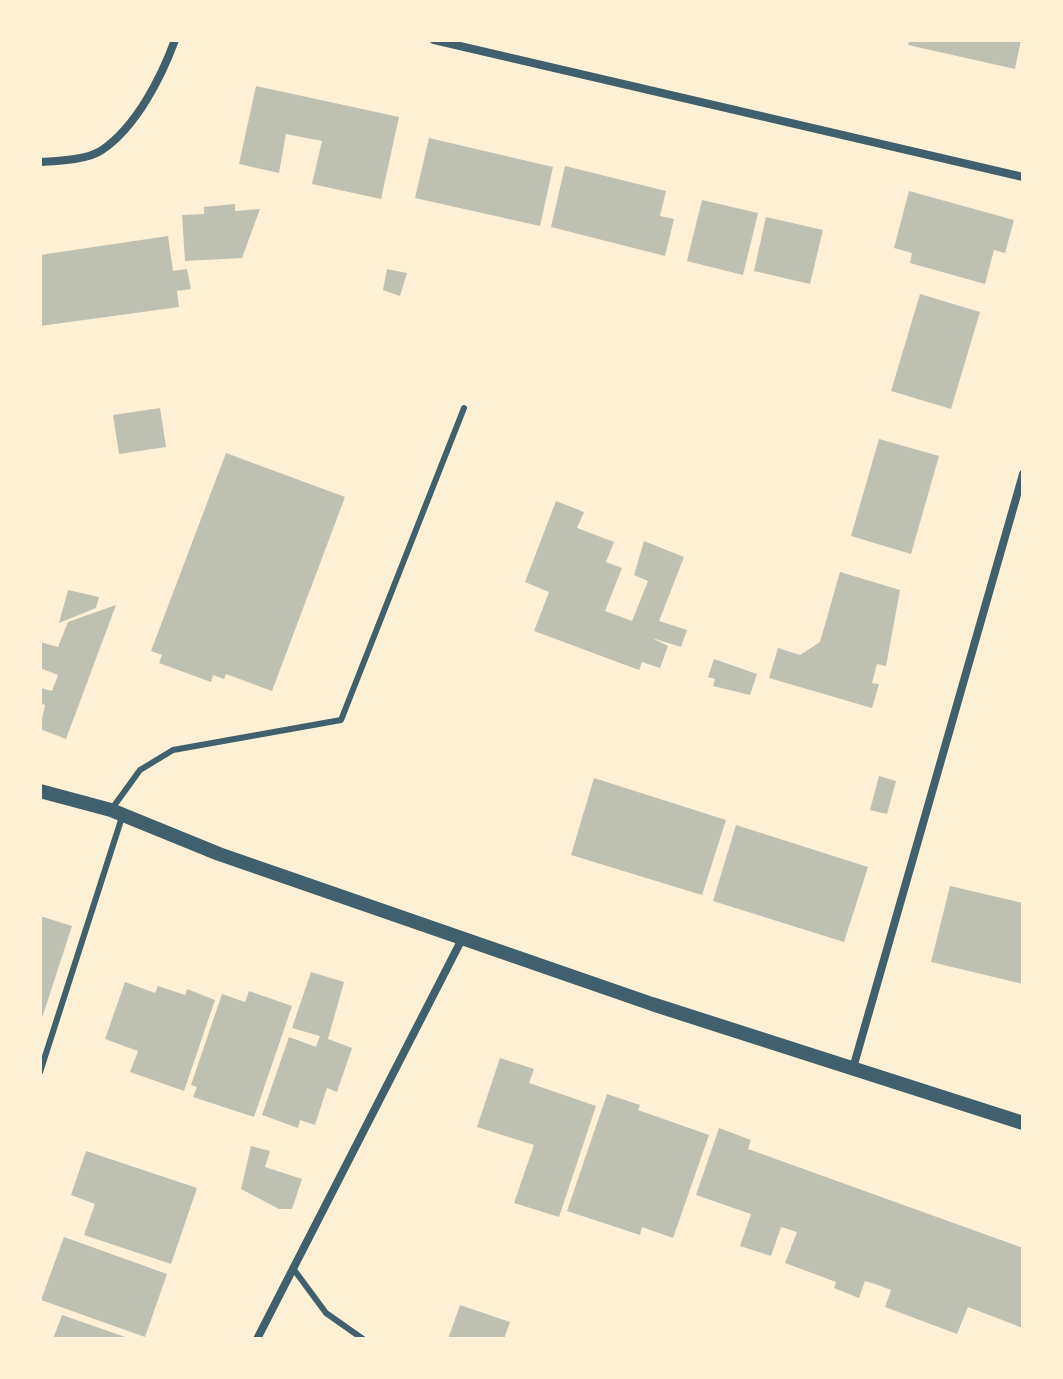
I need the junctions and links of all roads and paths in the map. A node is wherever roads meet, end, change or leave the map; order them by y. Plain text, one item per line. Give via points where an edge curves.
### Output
1 (175, 40) edge
2 (434, 40) edge
3 (40, 162) edge
4 (1023, 177) edge
5 (464, 408) dead end
6 (1023, 474) edge
7 (40, 791) edge
8 (117, 812) junction
9 (462, 939) junction
10 (853, 1068) junction
11 (40, 1072) edge
12 (1023, 1123) edge
13 (295, 1271) junction
14 (257, 1339) edge
15 (363, 1339) edge

1 - 3 street via 131,122 100,152
2 - 4 street
5 - 8 lane via 341,720 173,750 140,770
6 - 10 street
7 - 8 street
8 - 9 street via 219,854
8 - 11 lane
9 - 10 street
9 - 13 street
10 - 12 street
13 - 14 street
13 - 15 lane via 326,1313

